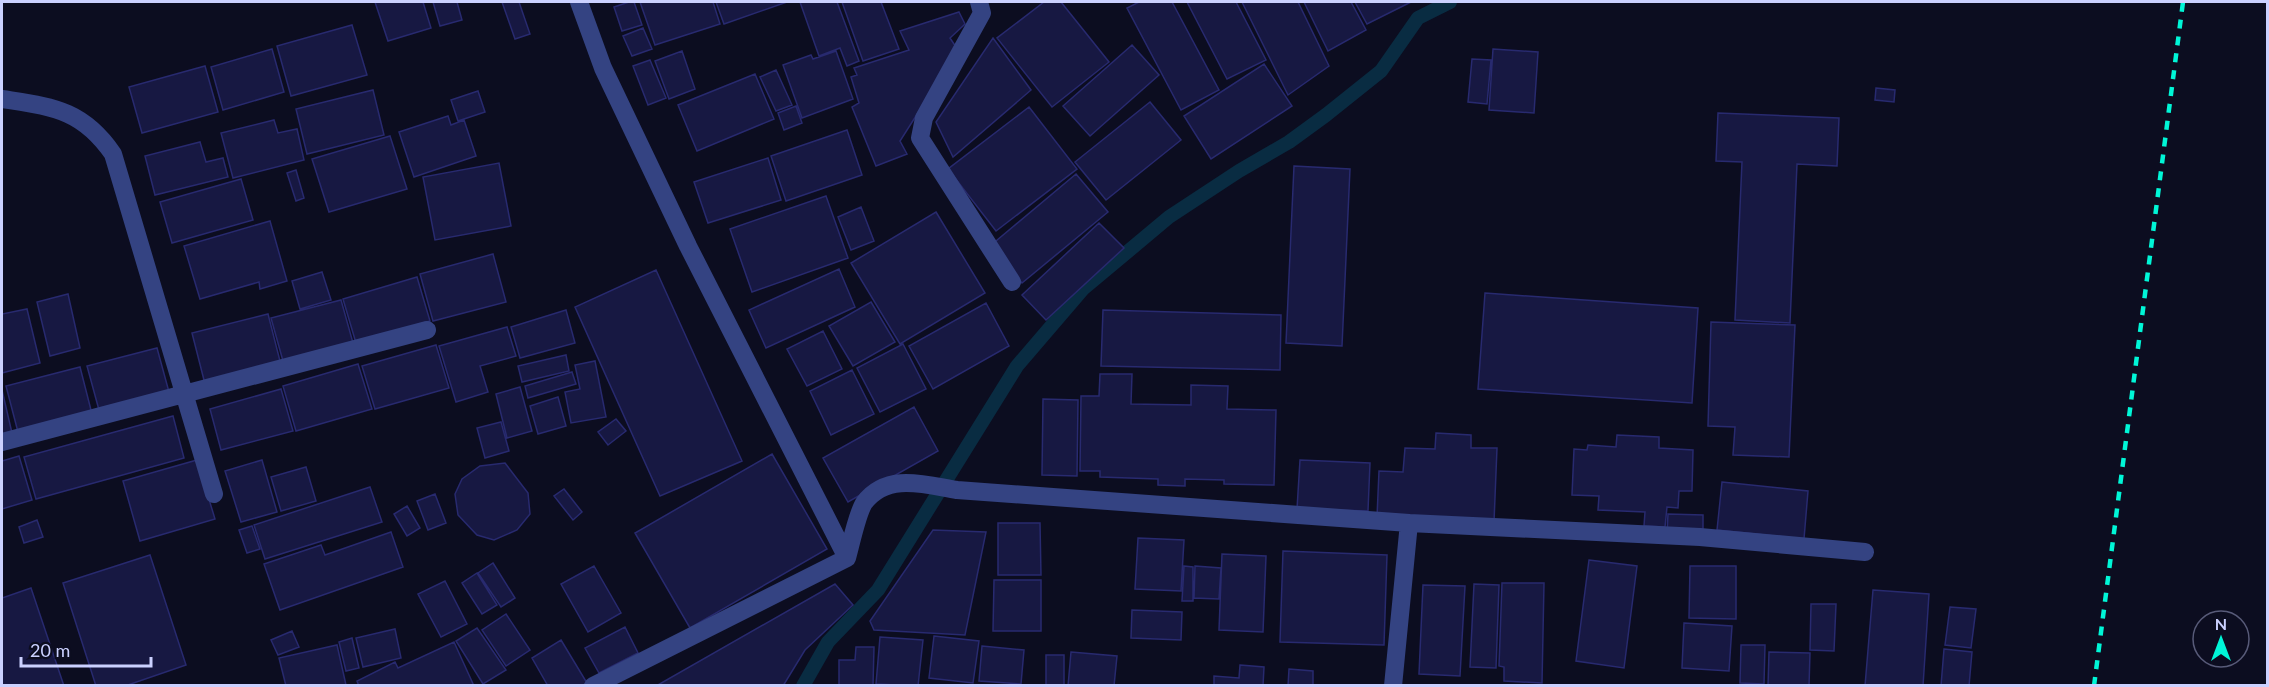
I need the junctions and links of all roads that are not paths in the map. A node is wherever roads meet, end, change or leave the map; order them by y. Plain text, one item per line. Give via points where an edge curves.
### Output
1 (579, 2) edge
2 (979, 2) edge
3 (2, 99) edge
4 (1012, 282) dead end
5 (427, 330) dead end
6 (185, 394) junction
7 (2, 442) edge
8 (214, 494) dead end
9 (1409, 523) junction
10 (1865, 552) dead end
11 (847, 558) junction
12 (593, 686) edge
13 (1393, 686) edge

1 - 11 street via 603,68 688,246
2 - 4 street via 982,13 924,118 920,138
3 - 6 street via 53,107 79,119 98,131 113,153
5 - 6 street
6 - 7 street
6 - 8 street
9 - 10 street via 1700,537
9 - 11 street via 957,490 904,481 884,487 864,504
9 - 13 street
11 - 12 street

